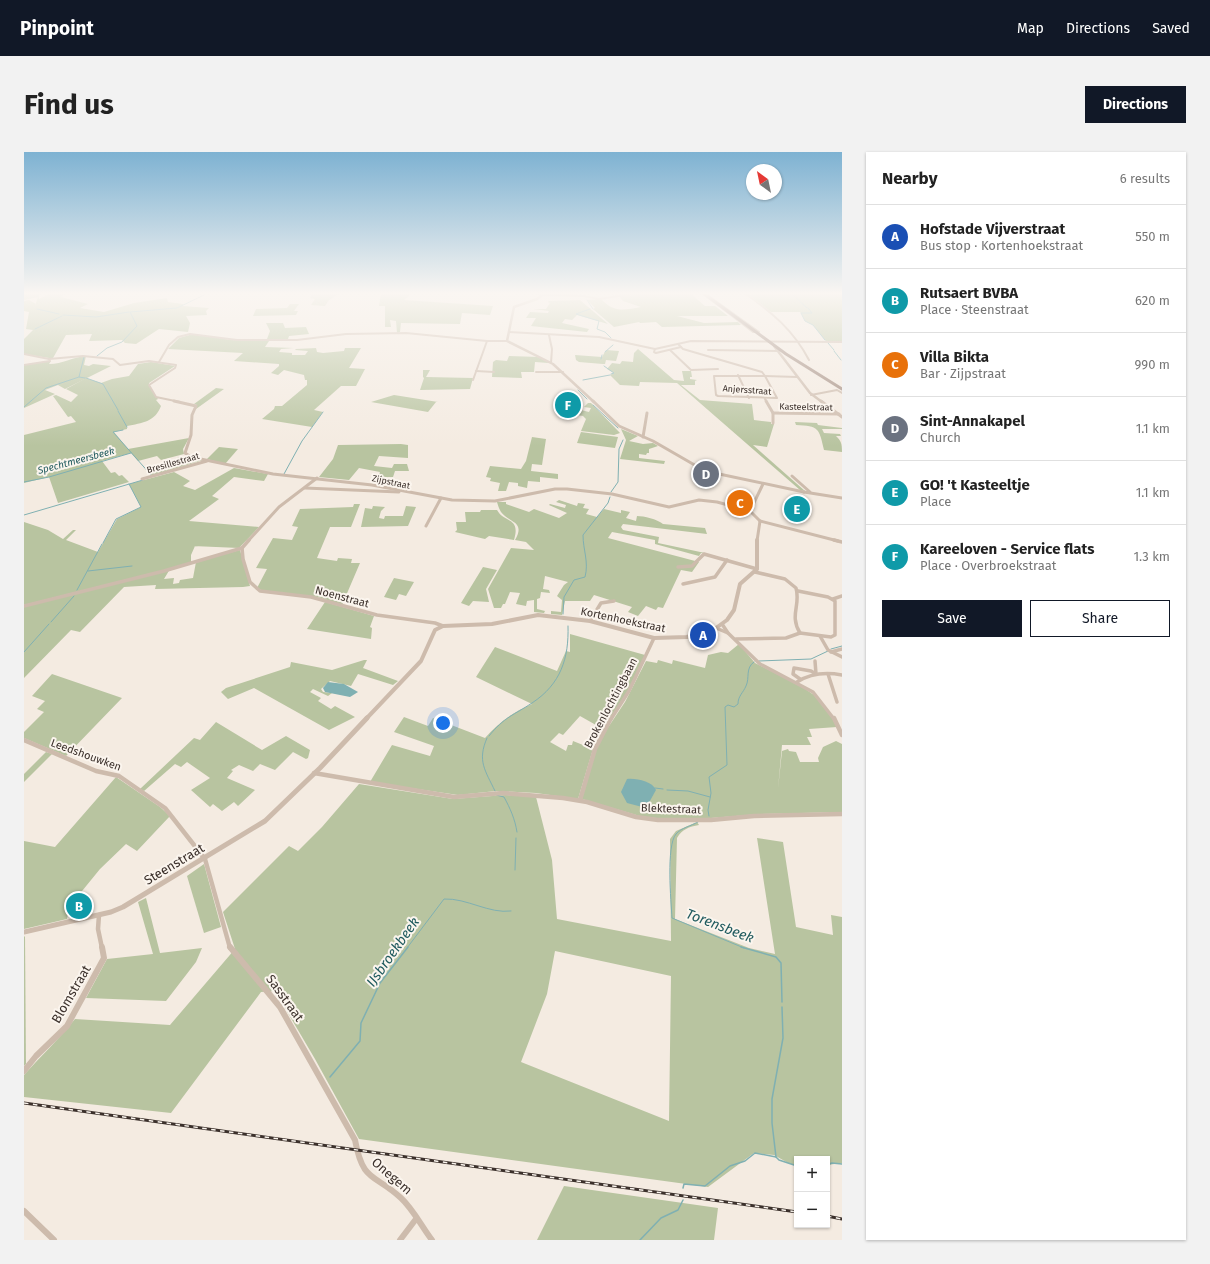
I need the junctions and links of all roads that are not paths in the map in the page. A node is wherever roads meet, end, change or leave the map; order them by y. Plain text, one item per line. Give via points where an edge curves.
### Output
1 (169, 344) edge
2 (486, 344) edge
3 (513, 344) edge
4 (551, 344) edge
5 (631, 344) edge
6 (678, 344) joint
7 (773, 344) edge
8 (773, 344) edge
9 (799, 344) edge
10 (681, 347) junction
11 (655, 349) junction
12 (670, 350) junction
13 (708, 350) dead end
14 (779, 351) junction
15 (785, 353) junction
16 (24, 354) edge
17 (56, 359) junction
18 (809, 360) dead end
19 (159, 362) junction
20 (551, 362) junction
21 (24, 365) edge
22 (718, 369) dead end
23 (476, 371) junction
24 (494, 372) dead end
25 (536, 372) dead end
26 (563, 372) junction
27 (738, 375) junction
28 (765, 376) junction
29 (797, 377) junction
30 (473, 380) dead end
31 (842, 386) edge
32 (842, 389) edge
33 (842, 393) edge
34 (811, 394) junction
35 (748, 398) junction
36 (765, 399) junction
37 (647, 413) dead end
38 (773, 414) junction
39 (841, 416) edge
40 (774, 423) dead end
41 (643, 437) junction
42 (208, 460) junction
43 (792, 476) dead end
44 (317, 478) junction
45 (142, 479) dead end
46 (763, 484) junction
47 (305, 488) junction
48 (402, 492) junction
49 (804, 492) joint
50 (810, 493) junction
51 (441, 498) junction
52 (842, 498) edge
53 (750, 511) junction
54 (760, 521) junction
55 (426, 526) dead end
56 (842, 542) edge
57 (242, 548) junction
58 (727, 560) junction
59 (678, 567) dead end
60 (756, 570) junction
61 (683, 584) dead end
62 (798, 591) junction
63 (842, 596) edge
64 (833, 599) junction
65 (614, 601) dead end
66 (24, 606) edge
67 (836, 616) junction
68 (842, 617) edge
69 (590, 620) junction
70 (722, 624) junction
71 (443, 626) junction
72 (716, 628) junction
73 (728, 633) junction
74 (800, 634) junction
75 (820, 636) junction
76 (654, 638) junction
77 (736, 639) junction
78 (842, 649) edge
79 (831, 652) junction
80 (842, 657) edge
81 (814, 661) dead end
82 (816, 674) junction
83 (828, 674) junction
84 (842, 675) edge
85 (798, 681) junction
86 (837, 702) dead end
87 (842, 735) edge
88 (24, 740) edge
89 (314, 773) junction
90 (580, 800) junction
91 (842, 814) edge
92 (205, 858) junction
93 (98, 915) junction
94 (24, 932) edge
95 (24, 1071) edge
96 (357, 1148) joint
97 (24, 1211) edge
98 (416, 1219) junction
99 (54, 1240) edge
100 (400, 1240) edge
101 (432, 1240) edge

1 - 19 street
2 - 23 street
3 - 20 street
4 - 20 street
5 - 11 street
6 - 10 street
6 - 11 street
7 - 14 street
8 - 15 main road
9 - 18 street
10 - 12 street
10 - 28 street via 761,372
11 - 12 street via 656,353
12 - 22 street via 691,370
13 - 14 street
14 - 15 street
15 - 29 street
15 - 31 main road
15 - 32 main road
16 - 17 street
17 - 19 street via 89,356 113,359 120,365 145,361
17 - 21 street
19 - 42 street, Zijpstraat via 176,367 149,385 160,399 196,405 192,415 191,435 184,452
20 - 26 street
23 - 24 street
23 - 30 street
25 - 26 street
26 - 41 street via 619,426
27 - 28 street, Anjersstraat
27 - 35 street
27 - 35 street, Anjersstraat via 713,376 716,395
28 - 29 street
28 - 36 street, Anjersstraat via 777,398
29 - 34 street
33 - 34 street via 838,390
34 - 39 street
35 - 36 street, Anjersstraat
36 - 38 street, Kasteelstraat
37 - 41 street
38 - 39 street, Kasteelstraat
38 - 40 street, Kasteelstraat
41 - 46 street via 710,473
42 - 44 street, Zijpstraat via 273,474
42 - 45 street, Bresillestraat
43 - 50 street
44 - 47 street
44 - 48 street, Zijpstraat via 372,485
46 - 49 street
46 - 53 street
47 - 48 street via 394,494
47 - 57 street via 279,507
48 - 51 street, Zijpstraat
49 - 50 street
50 - 52 street
51 - 53 street, Zijpstraat via 495,501 567,489 612,494 669,507 699,500
51 - 55 street
53 - 54 street
54 - 56 street
54 - 60 street
57 - 66 street via 164,571
57 - 71 street, Noenstraat via 250,582 260,591 321,598 376,616
58 - 59 street via 704,554 694,566
58 - 60 street
58 - 61 street via 715,577
60 - 62 street via 792,582
60 - 70 street, Kortenhoekstraat via 740,584 734,610
62 - 64 street
62 - 74 street via 793,613
63 - 64 street
64 - 67 street via 836,604
65 - 69 street via 601,603
67 - 68 street
67 - 75 street via 835,635
69 - 71 street, Kortenhoekstraat via 538,615 492,624
69 - 76 street, Kortenhoekstraat
70 - 72 street, Kortenhoekstraat
70 - 73 street
71 - 89 street via 436,630 421,661
72 - 73 street
72 - 76 street, Kortenhoekstraat via 687,637
73 - 77 street
74 - 75 street
74 - 77 street via 786,638
75 - 79 street via 823,645
76 - 90 street, Brokenlochtingbaan via 630,691 604,729 595,749
77 - 85 street via 760,664
78 - 79 street
79 - 80 street
81 - 82 street
82 - 83 street
82 - 85 street
82 - 85 street via 794,668 793,674
83 - 84 street
83 - 86 street via 833,693 838,696
85 - 87 street via 813,692 830,711
88 - 92 street, Leedshouwken via 96,771 119,776 165,808
89 - 90 street, Blektestraat via 454,797 503,793
89 - 92 street, Steenstraat via 265,821
90 - 91 street, Blektestraat via 636,817 658,820
92 - 93 street, Steenstraat via 123,907
92 - 96 street, Sasstraat via 228,944 280,1007 324,1082
93 - 94 street, Steenstraat
93 - 95 street, Blomstraat via 104,958 97,973 67,1026
96 - 98 street, Onegem via 359,1162 364,1170 397,1194
97 - 99 street
98 - 100 street
98 - 101 street

